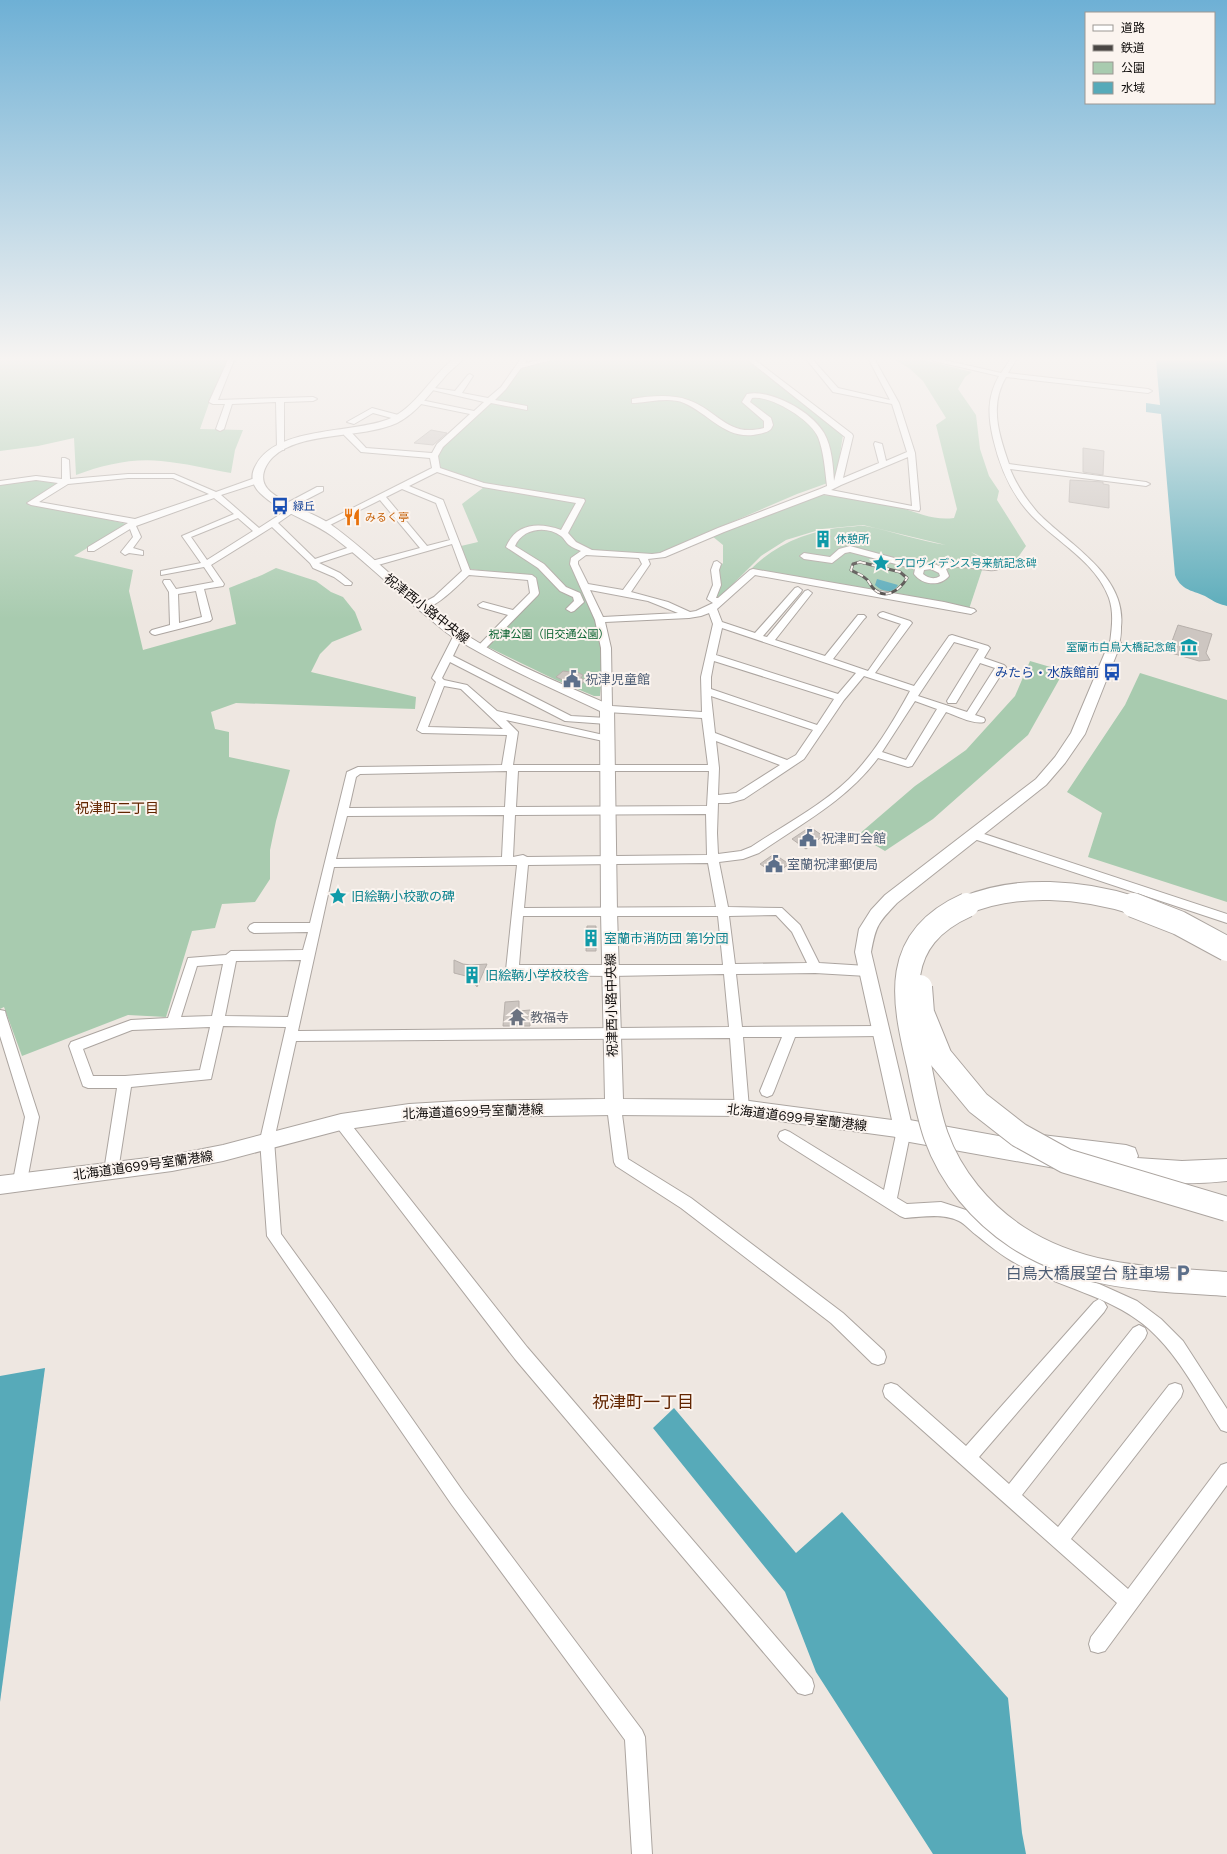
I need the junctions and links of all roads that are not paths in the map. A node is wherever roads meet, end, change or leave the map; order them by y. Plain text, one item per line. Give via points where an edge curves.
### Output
1 (285, 447) edge
2 (362, 447) edge
3 (440, 447) edge
4 (824, 447) edge
5 (845, 447) edge
6 (879, 447) edge
7 (909, 447) edge
8 (1000, 447) edge
9 (281, 448) joint
10 (911, 453) junction
11 (434, 456) junction
12 (65, 460) dead end
13 (883, 465) junction
14 (1006, 466) junction
15 (436, 469) junction
16 (258, 480) junction
17 (66, 482) junction
18 (2, 483) dead end
19 (1146, 484) dead end
20 (403, 486) junction
21 (831, 487) junction
22 (320, 489) dead end
23 (215, 494) junction
24 (381, 496) junction
25 (291, 507) junction
26 (240, 515) junction
27 (272, 522) junction
28 (133, 523) junction
29 (323, 525) junction
30 (258, 531) junction
31 (564, 533) junction
32 (455, 541) junction
33 (91, 549) dead end
34 (354, 549) junction
35 (425, 549) junction
36 (590, 552) junction
37 (140, 553) dead end
38 (804, 556) dead end
39 (642, 557) junction
40 (314, 562) junction
41 (207, 564) junction
42 (371, 564) junction
43 (717, 564) dead end
44 (920, 568) junction
45 (996, 568) dead end
46 (940, 569) junction
47 (467, 572) junction
48 (348, 583) dead end
49 (584, 586) junction
50 (199, 587) junction
51 (564, 589) junction
52 (549, 590) dead end
53 (798, 590) dead end
54 (173, 592) junction
55 (808, 593) dead end
56 (625, 594) junction
57 (483, 605) dead end
58 (715, 605) junction
59 (422, 607) junction
60 (571, 609) dead end
61 (971, 611) dead end
62 (516, 614) junction
63 (689, 615) junction
64 (883, 615) dead end
65 (861, 617) dead end
66 (600, 620) junction
67 (718, 624) junction
68 (175, 626) junction
69 (155, 632) dead end
70 (458, 636) junction
71 (757, 637) junction
72 (769, 641) junction
73 (1115, 643) joint
74 (481, 648) junction
75 (711, 656) junction
76 (448, 657) junction
77 (978, 659) junction
78 (827, 660) junction
79 (866, 673) junction
80 (441, 682) junction
81 (707, 691) junction
82 (914, 694) junction
83 (840, 698) junction
84 (952, 701) dead end
85 (943, 708) junction
86 (494, 714) junction
87 (607, 715) junction
88 (707, 715) junction
89 (969, 717) junction
90 (980, 720) dead end
91 (819, 729) junction
92 (513, 732) junction
93 (709, 735) junction
94 (608, 739) junction
95 (876, 754) junction
96 (789, 765) junction
97 (510, 768) junction
98 (608, 768) junction
99 (714, 768) junction
100 (713, 805) junction
101 (609, 810) junction
102 (510, 811) junction
103 (344, 812) junction
104 (975, 835) junction
105 (523, 859) junction
106 (713, 859) junction
107 (507, 860) junction
108 (610, 860) junction
109 (328, 862) junction
110 (723, 911) junction
111 (519, 912) junction
112 (609, 912) junction
113 (1227, 919) edge
114 (314, 927) junction
115 (254, 928) dead end
116 (1227, 949) edge
117 (309, 954) junction
118 (1227, 958) edge
119 (231, 959) junction
120 (815, 968) junction
121 (729, 970) junction
122 (611, 971) junction
123 (867, 971) junction
124 (0, 1015) edge
125 (217, 1021) junction
126 (173, 1023) junction
127 (291, 1029) junction
128 (880, 1031) junction
129 (791, 1032) junction
130 (612, 1033) junction
131 (736, 1033) junction
132 (125, 1082) junction
133 (767, 1091) dead end
134 (614, 1107) junction
135 (742, 1108) junction
136 (342, 1122) junction
137 (904, 1130) junction
138 (785, 1136) dead end
139 (267, 1140) junction
140 (1227, 1157) edge
141 (1227, 1170) edge
142 (111, 1171) junction
143 (20, 1181) junction
144 (0, 1185) edge
145 (889, 1199) junction
146 (1227, 1209) edge
147 (1227, 1284) edge
148 (1099, 1307) dead end
149 (1139, 1333) dead end
150 (878, 1358) dead end
151 (891, 1391) dead end
152 (1175, 1391) dead end
153 (1227, 1424) edge
154 (967, 1458) junction
155 (1227, 1471) edge
156 (1010, 1496) junction
157 (1059, 1540) junction
158 (1129, 1602) junction
159 (1098, 1644) dead end
160 (805, 1686) dead end
161 (642, 1854) edge

1 - 9 main road
2 - 11 street via 364,450
3 - 11 street
4 - 21 street via 831,474
5 - 21 street
6 - 13 street
7 - 10 street
8 - 14 street
9 - 16 main road via 262,463 257,474
10 - 13 street
10 - 21 street via 916,509
11 - 15 street
12 - 17 street
13 - 21 street
14 - 19 street
14 - 73 street via 1011,481 1030,509 1095,568 1110,590 1118,613
15 - 20 street
15 - 31 street via 483,485 581,501
16 - 23 street
16 - 25 main road, 祝津西小路中央線 via 263,490
17 - 18 street via 36,478
17 - 23 street via 128,476 174,476
17 - 28 street via 32,503
20 - 24 street
20 - 32 street via 440,502
21 - 39 street via 662,555
22 - 25 street
23 - 26 street
23 - 28 street
24 - 29 street
24 - 35 street
25 - 27 street
25 - 29 main road, 祝津西小路中央線
26 - 30 street
26 - 41 street via 186,536
27 - 30 street
27 - 40 street
28 - 33 street
28 - 37 street via 137,537 126,551
29 - 34 main road, 祝津西小路中央線
30 - 41 street
31 - 36 street via 572,543
31 - 51 street via 531,528 521,530 511,540 510,547 541,566
32 - 35 street
32 - 47 street
34 - 40 street
34 - 42 main road, 祝津西小路中央線
35 - 42 street
36 - 39 street
36 - 49 street via 574,560
38 - 44 street via 832,560 842,551 850,549
39 - 56 street via 646,564
40 - 48 street via 316,566
41 - 50 street via 220,584
41 - 54 street via 166,577
42 - 59 main road, 祝津西小路中央線
43 - 58 street via 714,570 717,585 711,599
44 - 46 street via 927,566
44 - 46 street via 920,576 932,581 940,580 944,576
45 - 46 street via 956,563
47 - 59 street via 437,599
47 - 62 street via 532,578 535,593
49 - 56 street
49 - 66 street
50 - 54 street
50 - 68 street via 206,619
51 - 52 street
51 - 60 street via 579,598 579,602
53 - 71 street
54 - 68 street
55 - 72 street
56 - 63 street via 662,602
57 - 62 street
58 - 61 street via 753,572
58 - 63 street via 698,614
58 - 67 street
59 - 70 main road, 祝津西小路中央線
62 - 74 street
63 - 66 street
64 - 79 street via 907,623
65 - 78 street
66 - 87 street via 606,648
67 - 71 street
67 - 75 street
68 - 69 street
70 - 74 main road, 祝津西小路中央線
70 - 76 street
71 - 72 street
72 - 78 street
73 - 104 main road via 1078,734 1060,760 1041,782
74 - 87 main road, 祝津西小路中央線
75 - 81 street via 706,677
75 - 83 street
76 - 80 street via 437,678
76 - 87 street via 569,719
77 - 82 street via 985,648 952,638
77 - 84 street
77 - 89 street via 1001,667
78 - 79 street
79 - 82 street
79 - 83 street
80 - 86 street via 464,688
80 - 92 street via 422,730
81 - 88 street
81 - 91 street
82 - 85 street
82 - 95 street
83 - 91 street
85 - 89 street
85 - 95 street via 908,764
86 - 92 street
86 - 94 street
87 - 88 street
87 - 94 main road, 祝津西小路中央線
88 - 93 street
89 - 90 street
91 - 96 street via 800,757
92 - 97 street
93 - 96 street
93 - 99 street
94 - 98 main road, 祝津西小路中央線
95 - 106 street via 843,790 755,850 743,855
96 - 100 street via 740,796
97 - 98 street
97 - 102 street
97 - 103 street via 358,771 351,775
98 - 99 street
98 - 101 main road, 祝津西小路中央線
99 - 100 street
100 - 101 street
100 - 106 street
101 - 102 street
101 - 108 main road, 祝津西小路中央線
102 - 103 street
102 - 107 street
103 - 109 street
104 - 113 street
104 - 123 main road via 891,899 877,914 865,936 863,952
105 - 107 street
105 - 108 street
105 - 111 street
106 - 108 street
106 - 110 street
107 - 109 street
108 - 112 main road, 祝津西小路中央線
109 - 114 street
110 - 112 street
110 - 120 street via 778,911 788,917 806,946
110 - 121 street
111 - 112 street
111 - 122 street via 512,970
112 - 122 main road, 祝津西小路中央線
114 - 115 street
114 - 117 street
116 - 147 highway, bridge via 1168,917 1094,895 1049,891 996,895 966,905 938,921 920,940 909,966 906,992 908,1018 928,1108 941,1149 971,1198 1005,1228 1040,1251 1091,1271 1129,1278
117 - 119 street via 231,956
117 - 127 street
118 - 146 highway, bridge via 1172,928 1122,910 1079,902 1016,902 972,913 936,939 922,967 920,990 922,1013 940,1057 978,1103 1020,1135 1066,1161
119 - 125 street
119 - 126 street via 192,960
120 - 121 street
120 - 123 street
121 - 122 street
121 - 131 street
122 - 130 main road, 祝津西小路中央線
123 - 128 main road
124 - 143 street via 32,1117
125 - 126 street
125 - 127 street
125 - 132 street via 206,1075
126 - 132 street via 131,1025 76,1046 88,1082
127 - 130 street
127 - 139 street
128 - 129 street
128 - 137 main road
129 - 131 street
129 - 133 street
130 - 131 street
130 - 134 main road, 祝津西小路中央線
131 - 135 street
132 - 142 street
134 - 135 main road, 北海道道699号室蘭港線
134 - 136 main road, 北海道道699号室蘭港線 via 460,1109 409,1112
134 - 150 street via 621,1162 686,1203 831,1313
135 - 137 main road, 北海道道699号室蘭港線
136 - 139 main road, 北海道道699号室蘭港線
136 - 160 street via 521,1353
137 - 140 highway via 1148,1159 1203,1161
137 - 141 highway via 1018,1152 1143,1170 1185,1173
137 - 145 street
138 - 145 street
139 - 142 main road, 北海道道699号室蘭港線 via 179,1162
139 - 161 street via 274,1236 458,1499 635,1737
142 - 143 main road, 北海道道699号室蘭港線
143 - 144 main road, 北海道道699号室蘭港線
145 - 153 street via 905,1210 941,1209 964,1216 1022,1259 1052,1274 1132,1306 1155,1324 1177,1347
148 - 154 street
149 - 156 street
151 - 154 street
152 - 157 street
154 - 156 street
155 - 158 street
156 - 157 street
157 - 158 street
158 - 159 street

